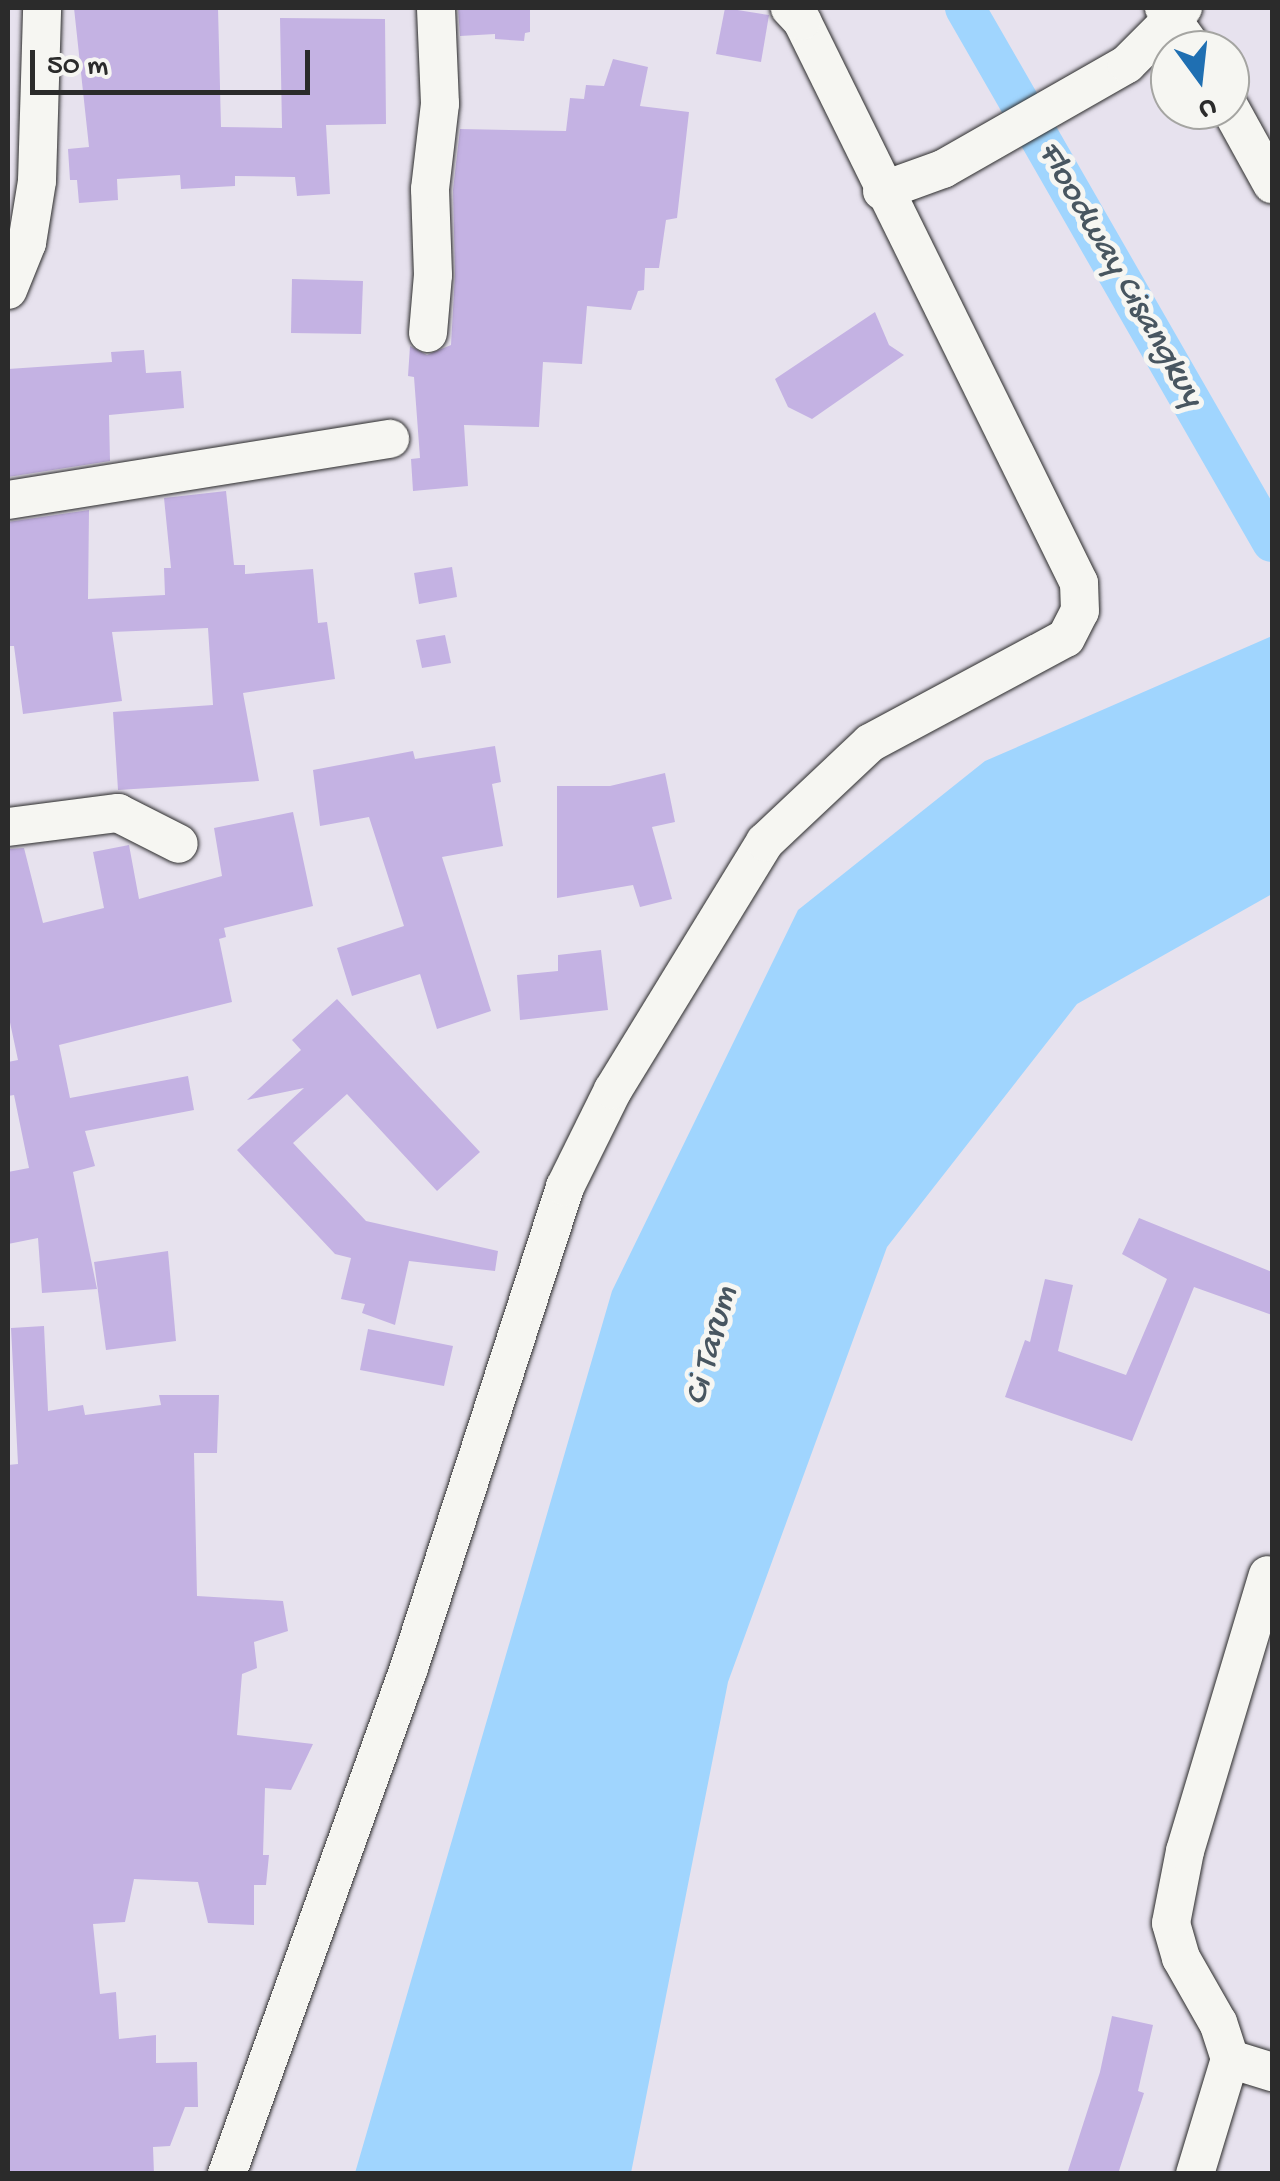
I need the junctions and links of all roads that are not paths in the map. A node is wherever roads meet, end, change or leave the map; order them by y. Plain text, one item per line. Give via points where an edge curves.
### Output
1 (42, 8) edge
2 (436, 8) edge
3 (790, 8) edge
4 (1172, 11) edge
5 (1242, 130) edge
6 (1272, 184) edge
7 (882, 190) junction
8 (8, 290) edge
9 (428, 333) dead end
10 (390, 440) dead end
11 (8, 500) edge
12 (8, 827) edge
13 (179, 844) dead end
14 (1268, 1575) dead end
15 (1230, 2060) junction
16 (1272, 2072) edge
17 (227, 2174) edge
18 (1195, 2174) edge

1 - 8 street via 37,181 27,243
2 - 9 street via 440,104 430,189
3 - 7 street
4 - 7 street via 1127,64 943,169
5 - 6 street
7 - 17 street via 1079,583 1080,610 1066,638 870,744 766,842 613,1090 565,1188 409,1668
10 - 11 street
12 - 13 street via 118,813
14 - 15 street via 1171,1923
15 - 16 street
15 - 18 street

